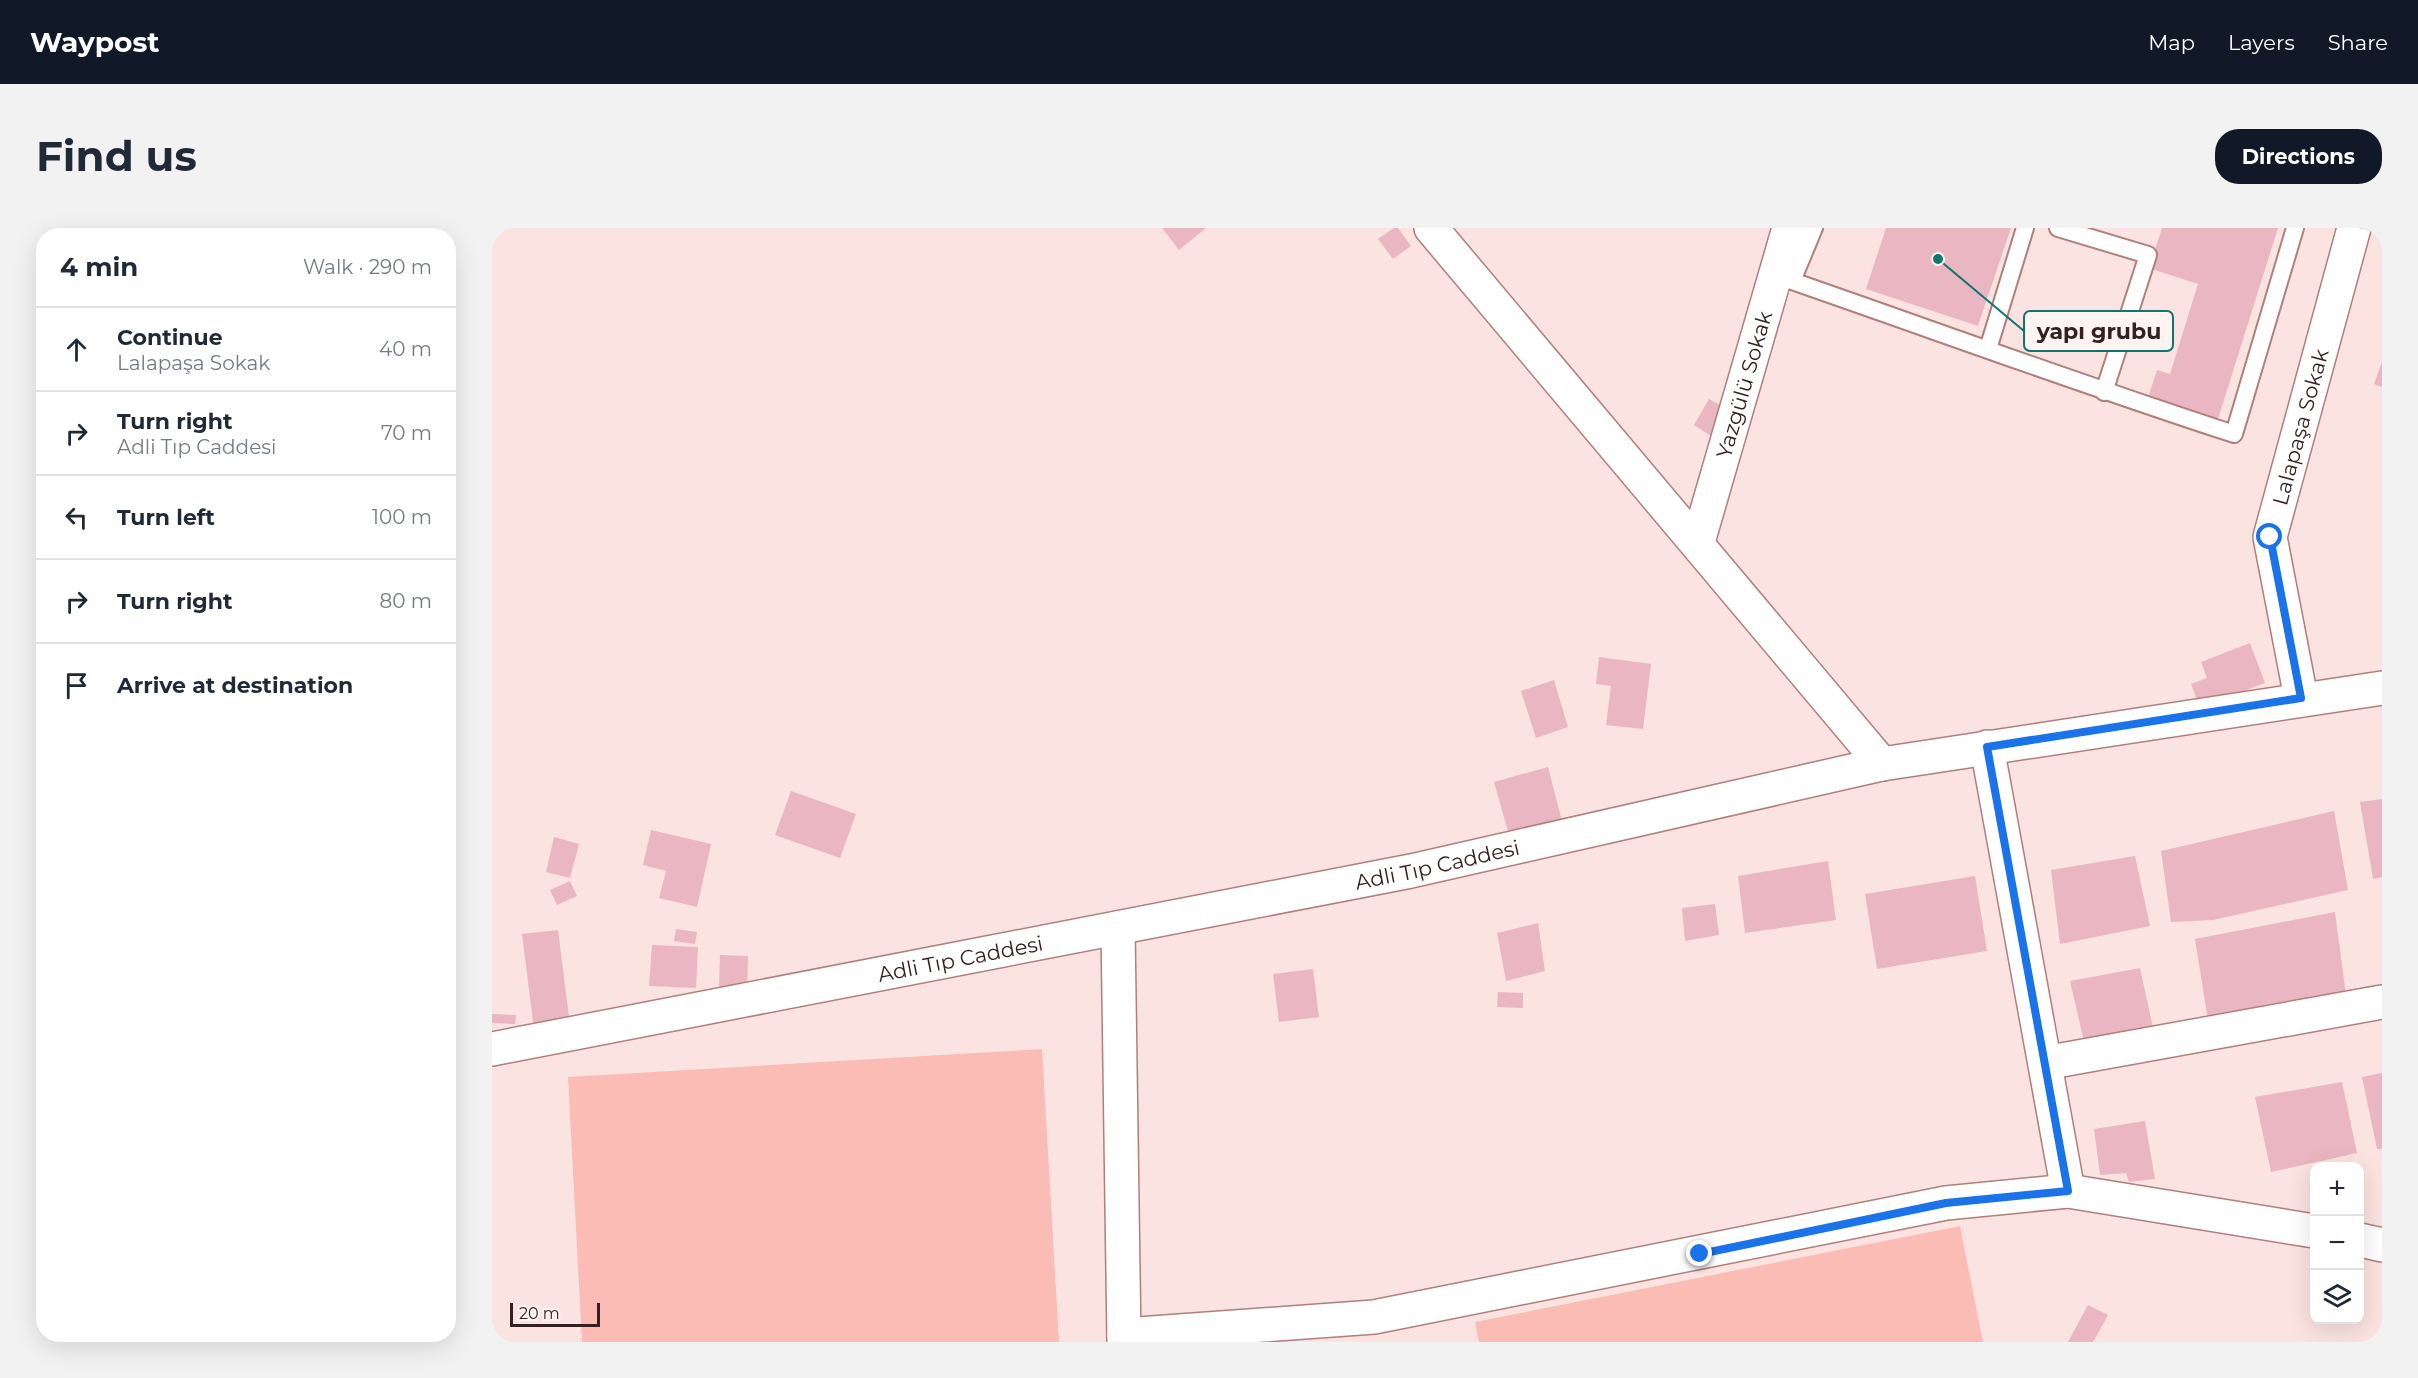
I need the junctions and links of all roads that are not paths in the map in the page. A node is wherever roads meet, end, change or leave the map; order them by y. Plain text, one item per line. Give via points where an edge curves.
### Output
1 (1431, 228) edge
2 (1789, 228) edge
3 (1814, 228) edge
4 (2025, 228) edge
5 (2058, 228) edge
6 (2295, 228) edge
7 (2354, 228) edge
8 (1988, 349) junction
9 (2104, 392) junction
10 (1698, 542) junction
11 (2382, 688) edge
12 (2301, 698) junction
13 (1987, 747) junction
14 (1882, 764) junction
15 (1118, 928) junction
16 (2382, 1002) edge
17 (492, 1049) edge
18 (2045, 1063) junction
19 (2068, 1191) junction
20 (2310, 1231) edge
21 (2364, 1241) edge
22 (2382, 1245) edge
23 (1124, 1339) edge

1 - 10 street
2 - 10 street, Yazgülü Sokak
3 - 8 lane via 1792,281
4 - 8 lane
5 - 9 lane via 2148,255
6 - 9 lane via 2234,434
7 - 12 street, Lalapaşa Sokak via 2270,537
8 - 9 lane
10 - 14 street
11 - 12 street, Adli Tıp Caddesi
12 - 13 street, Adli Tıp Caddesi
13 - 14 street, Adli Tıp Caddesi
13 - 18 street
14 - 15 street, Adli Tıp Caddesi via 1411,871
15 - 17 street, Adli Tıp Caddesi
15 - 23 street
16 - 18 street
18 - 19 street
19 - 20 street
19 - 23 street via 1946,1203 1374,1317
21 - 22 street

